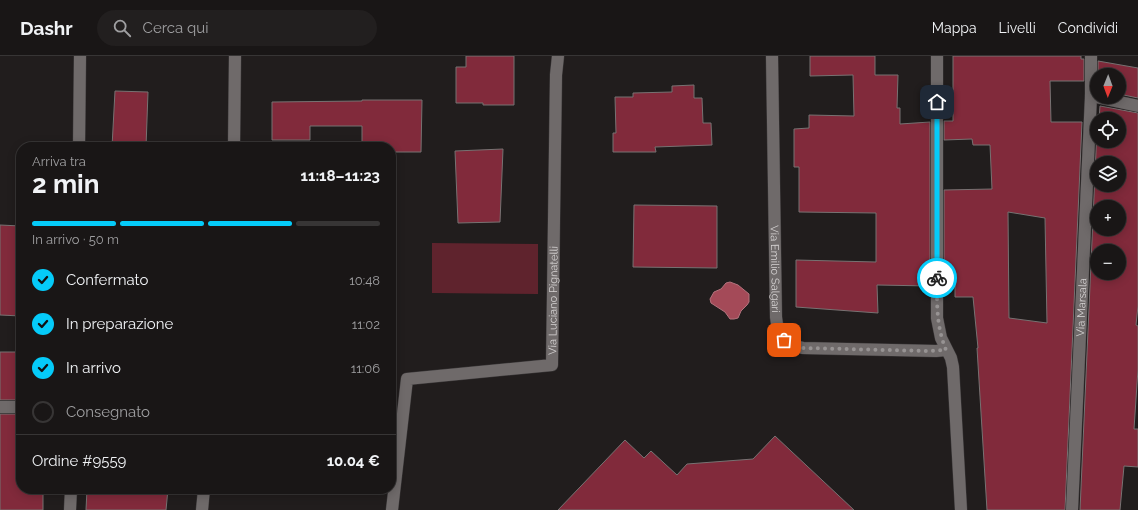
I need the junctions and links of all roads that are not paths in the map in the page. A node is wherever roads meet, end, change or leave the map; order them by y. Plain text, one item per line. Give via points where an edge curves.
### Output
1 (80, 56) edge
2 (235, 56) edge
3 (558, 56) edge
4 (772, 56) edge
5 (937, 56) edge
6 (1091, 56) edge
7 (1091, 68) edge
8 (1126, 103) edge
9 (1091, 104) edge
10 (1138, 106) edge
11 (79, 142) edge
12 (234, 142) edge
13 (946, 350) junction
14 (0, 407) edge
15 (16, 407) edge
16 (396, 475) edge
17 (71, 494) edge
18 (204, 494) edge
19 (394, 494) edge
20 (70, 510) edge
21 (202, 510) edge
22 (392, 510) edge
23 (961, 510) edge
24 (1072, 510) edge

1 - 11 street
2 - 12 street
3 - 16 street, Via Luciano Pignatelli via 552,365 407,379
4 - 13 street, Via Emilio Salgari via 776,317 779,334 792,346 803,348
5 - 13 street via 937,318
6 - 7 street, Via Marsala
8 - 10 street
9 - 24 street, Via Marsala
13 - 23 street via 953,367
14 - 15 street
17 - 20 street
18 - 21 street
19 - 22 street, Via Luciano Pignatelli

